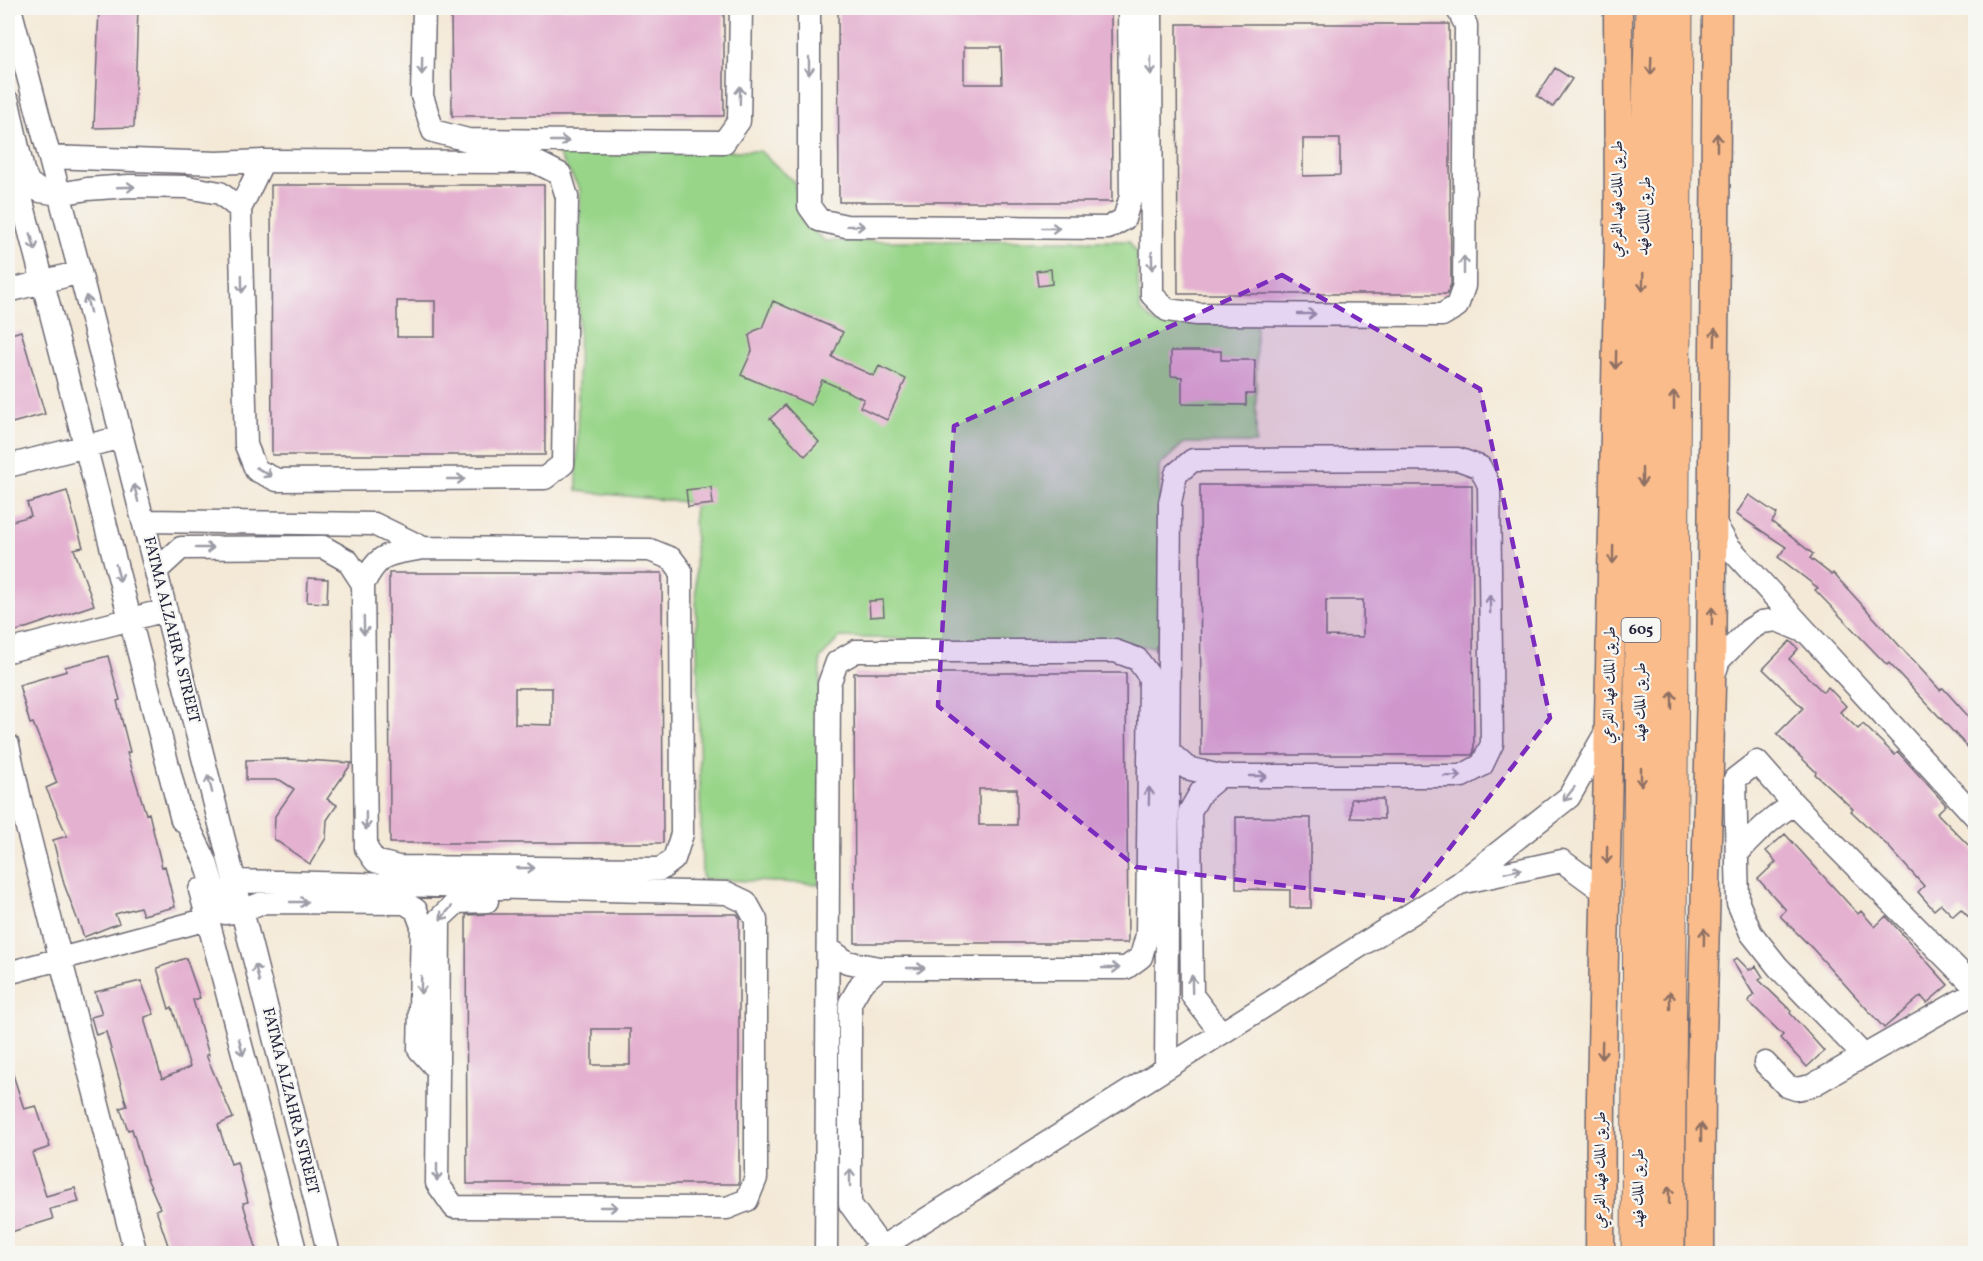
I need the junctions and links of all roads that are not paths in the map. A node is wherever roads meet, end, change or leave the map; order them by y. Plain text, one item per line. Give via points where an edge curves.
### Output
1 (10, 8) edge
2 (424, 8) edge
3 (741, 8) edge
4 (809, 8) edge
5 (1129, 8) edge
6 (1168, 8) edge
7 (1457, 8) edge
8 (1618, 8) edge
9 (1652, 8) edge
10 (1676, 8) edge
11 (1718, 8) edge
12 (1151, 15) edge
13 (8, 102) edge
14 (434, 131) junction
15 (8, 145) edge
16 (50, 157) junction
17 (119, 159) junction
18 (263, 160) junction
19 (420, 161) junction
20 (87, 189) junction
21 (60, 194) junction
22 (240, 209) junction
23 (80, 272) junction
24 (43, 282) junction
25 (8, 291) edge
26 (122, 437) junction
27 (86, 446) junction
28 (8, 466) edge
29 (143, 521) junction
30 (1713, 521) junction
31 (423, 548) junction
32 (156, 571) junction
33 (363, 584) junction
34 (166, 610) junction
35 (130, 620) junction
36 (1807, 633) junction
37 (8, 651) edge
38 (1711, 686) junction
39 (1610, 726) junction
40 (8, 745) edge
41 (1169, 752) junction
42 (1220, 776) junction
43 (1794, 804) junction
44 (178, 805) junction
45 (14, 806) edge
46 (1976, 817) edge
47 (1737, 854) junction
48 (578, 879) junction
49 (234, 881) junction
50 (1460, 883) junction
51 (1606, 893) junction
52 (242, 910) junction
53 (208, 919) junction
54 (828, 948) junction
55 (61, 959) junction
56 (879, 968) junction
57 (8, 973) edge
58 (1976, 990) edge
59 (1221, 1033) junction
60 (1864, 1056) junction
61 (1765, 1063) dead end
62 (1166, 1068) junction
63 (438, 1070) junction
64 (876, 1250) edge
65 (136, 1254) edge
66 (296, 1254) edge
67 (329, 1254) edge
68 (826, 1254) edge
69 (1600, 1254) edge
70 (1638, 1254) edge
71 (1668, 1254) edge
72 (1700, 1254) edge

1 - 16 street, FATMA ALZAHRA STREET
2 -> 14 street via 422,96
14 -> 3 street via 468,140 724,142 739,121
4 -> 5 street via 809,206 819,220 846,226 1108,228 1124,219 1131,196
6 - 12 street
12 -> 7 street via 1152,295 1167,310 1197,314 1442,315 1457,306 1464,286 1466,25
8 -> 39 main road, طريق الملك فهد الفرعي via 1619,242
9 -> 70 highway, طريق الملك فهد / 605 via 1642,294
71 -> 10 highway, طريق الملك فهد / 605
30 -> 11 main road
13 - 21 street via 29,183 40,191
14 - 19 street
15 -> 24 street
16 - 17 street
16 - 21 street, FATMA ALZAHRA STREET
17 - 18 street
17 - 20 street
18 - 19 street
18 - 22 street
22 -> 19 street via 246,445 256,470 278,480 545,478 563,464 567,197 560,174 536,162
20 - 21 street
20 -> 22 street via 187,187 220,193
21 - 23 street, FATMA ALZAHRA STREET
23 - 24 street
26 -> 23 street, FATMA ALZAHRA STREET
24 - 25 street
24 - 27 street
26 - 27 street
29 -> 26 street, FATMA ALZAHRA STREET
27 - 28 street
27 -> 35 street
29 - 31 street via 374,524
29 - 32 street, FATMA ALZAHRA STREET
30 - 36 street via 1729,547
38 -> 30 main road
31 - 33 street via 384,555
31 - 48 street via 650,550 672,559 681,571 682,834 674,859 661,869
32 -> 33 street via 181,548 323,547 348,561
32 - 34 street, FATMA ALZAHRA STREET
33 -> 48 street via 366,848 375,861 398,867
34 - 35 street
49 -> 34 street, FATMA ALZAHRA STREET
35 - 37 street
35 - 44 street
36 - 38 street via 1777,620 1762,622 1719,660
36 - 46 street
72 -> 38 main road
39 -> 50 street via 1569,797
39 -> 51 main road, طريق الملك فهد الفرعي
40 - 45 street
41 - 42 street via 1186,768
42 -> 41 street via 1462,776 1482,765 1492,744 1489,485 1480,467 1458,459 1193,460 1176,474 1170,503
41 - 62 street
59 -> 42 street via 1192,995 1190,823 1190,812 1201,792
43 - 47 street via 1755,832
43 - 47 street via 1757,762 1735,779
43 - 58 street
44 - 52 street via 206,862 219,907 225,913
44 - 53 street
45 - 55 street
47 - 60 street via 1738,903 1751,933 1778,967
48 - 49 street
48 -> 63 street via 563,900 457,902 440,919
63 -> 48 street via 437,1183 454,1207 727,1208 747,1200 756,1178 756,920 746,902 727,892
49 - 52 street, FATMA ALZAHRA STREET
50 -> 51 street via 1562,861
50 - 59 street
51 -> 69 main road, طريق الملك فهد الفرعي
52 -> 63 street via 265,902 405,903 416,910 422,926 419,1049
67 -> 52 street, FATMA ALZAHRA STREET
53 - 55 street
53 -> 66 street
54 - 56 street via 847,962
56 -> 54 street via 1126,968 1141,957 1147,935 1150,677 1137,659 1115,651 856,651 837,662 829,684
54 - 68 street
55 - 57 street
55 - 65 street
64 -> 56 street via 850,1204 850,1003 861,984
58 - 60 street
59 - 62 street
60 - 61 street via 1811,1086 1796,1089 1787,1086
62 - 64 street

